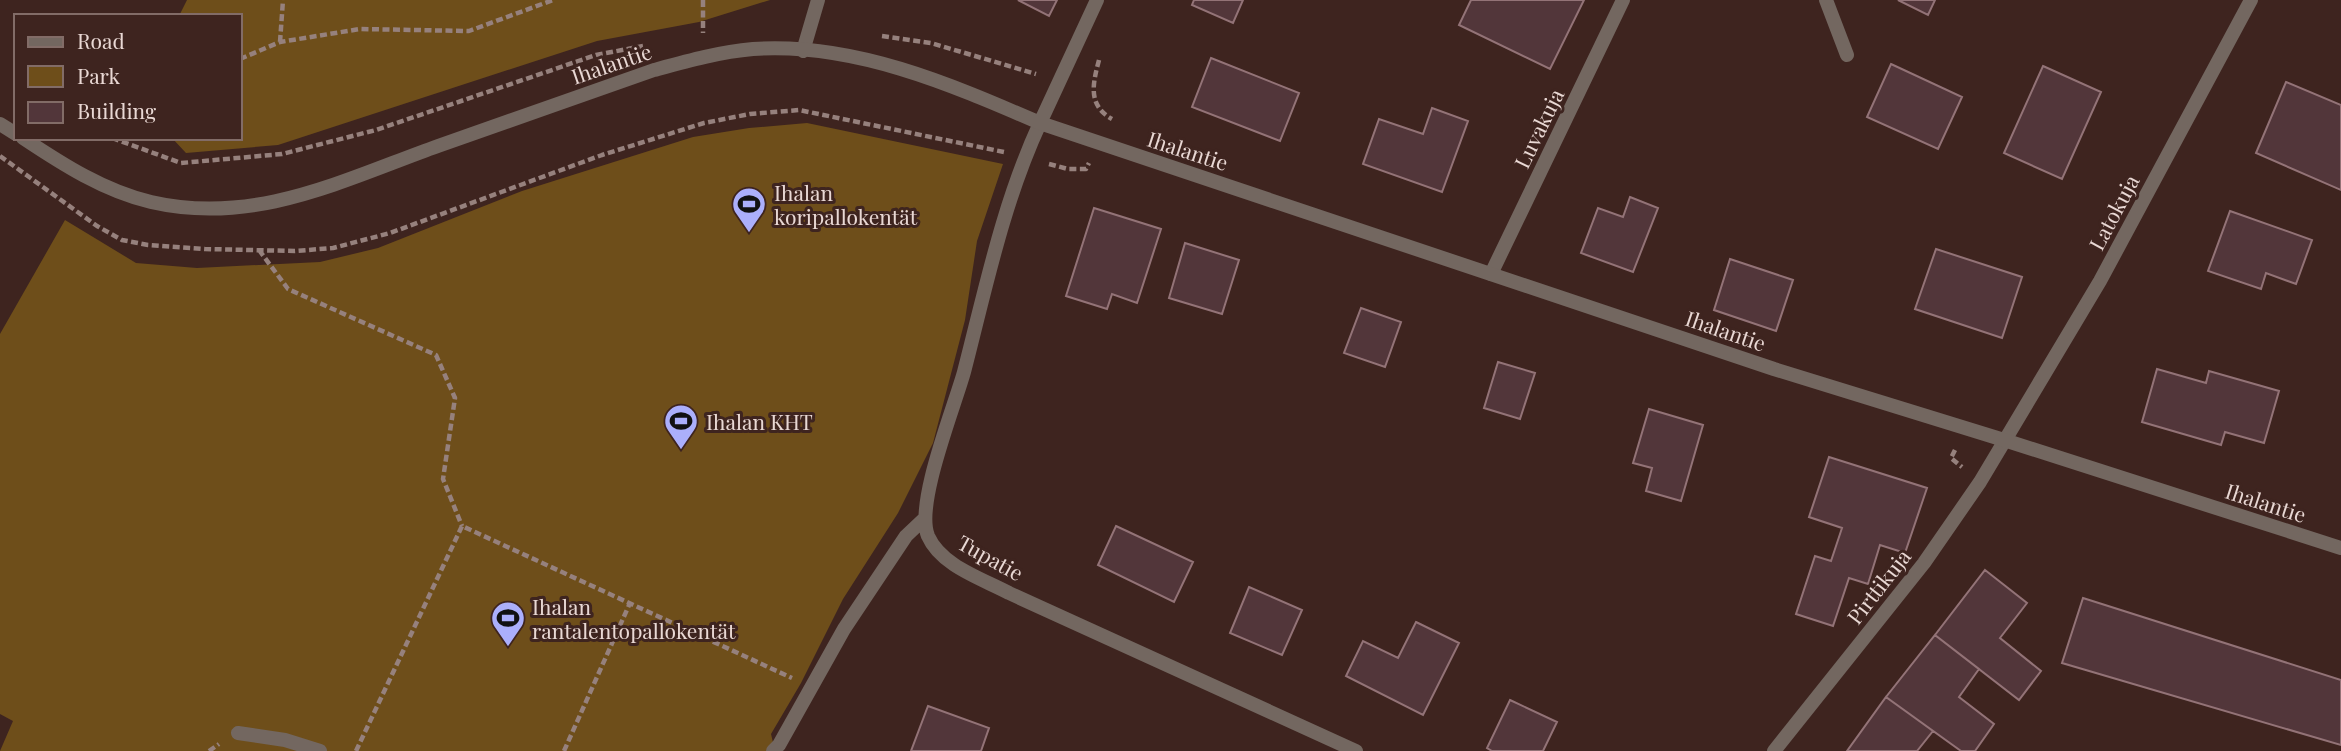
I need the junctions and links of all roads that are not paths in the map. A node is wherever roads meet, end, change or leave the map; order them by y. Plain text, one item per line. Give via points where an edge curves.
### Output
1 (818, 0) edge
2 (1097, 0) edge
3 (1623, 0) edge
4 (1826, 0) edge
5 (2251, 0) edge
6 (803, 51) junction
7 (1847, 55) dead end
8 (1040, 123) junction
9 (26, 140) edge
10 (1491, 274) junction
11 (2004, 440) junction
12 (924, 519) junction
13 (2341, 548) edge
14 (238, 733) dead end
15 (320, 751) edge
16 (773, 751) edge
17 (1356, 751) edge
18 (1774, 751) edge

1 - 6 street
2 - 8 street
3 - 10 street, Luvakuja
4 - 7 street
5 - 11 street, Latokuja via 2100,281
6 - 8 street, Ihalantie via 906,70
6 - 9 street, Ihalantie via 703,56 330,186 275,203 232,208 149,202 107,187
8 - 10 street, Ihalantie
8 - 12 street via 990,262
10 - 11 street, Ihalantie
11 - 13 street, Ihalantie
11 - 18 street, Pirttikuja via 1924,563
12 - 16 street via 906,536 844,629
12 - 17 street, Tupatie via 940,553 961,568
14 - 15 street

